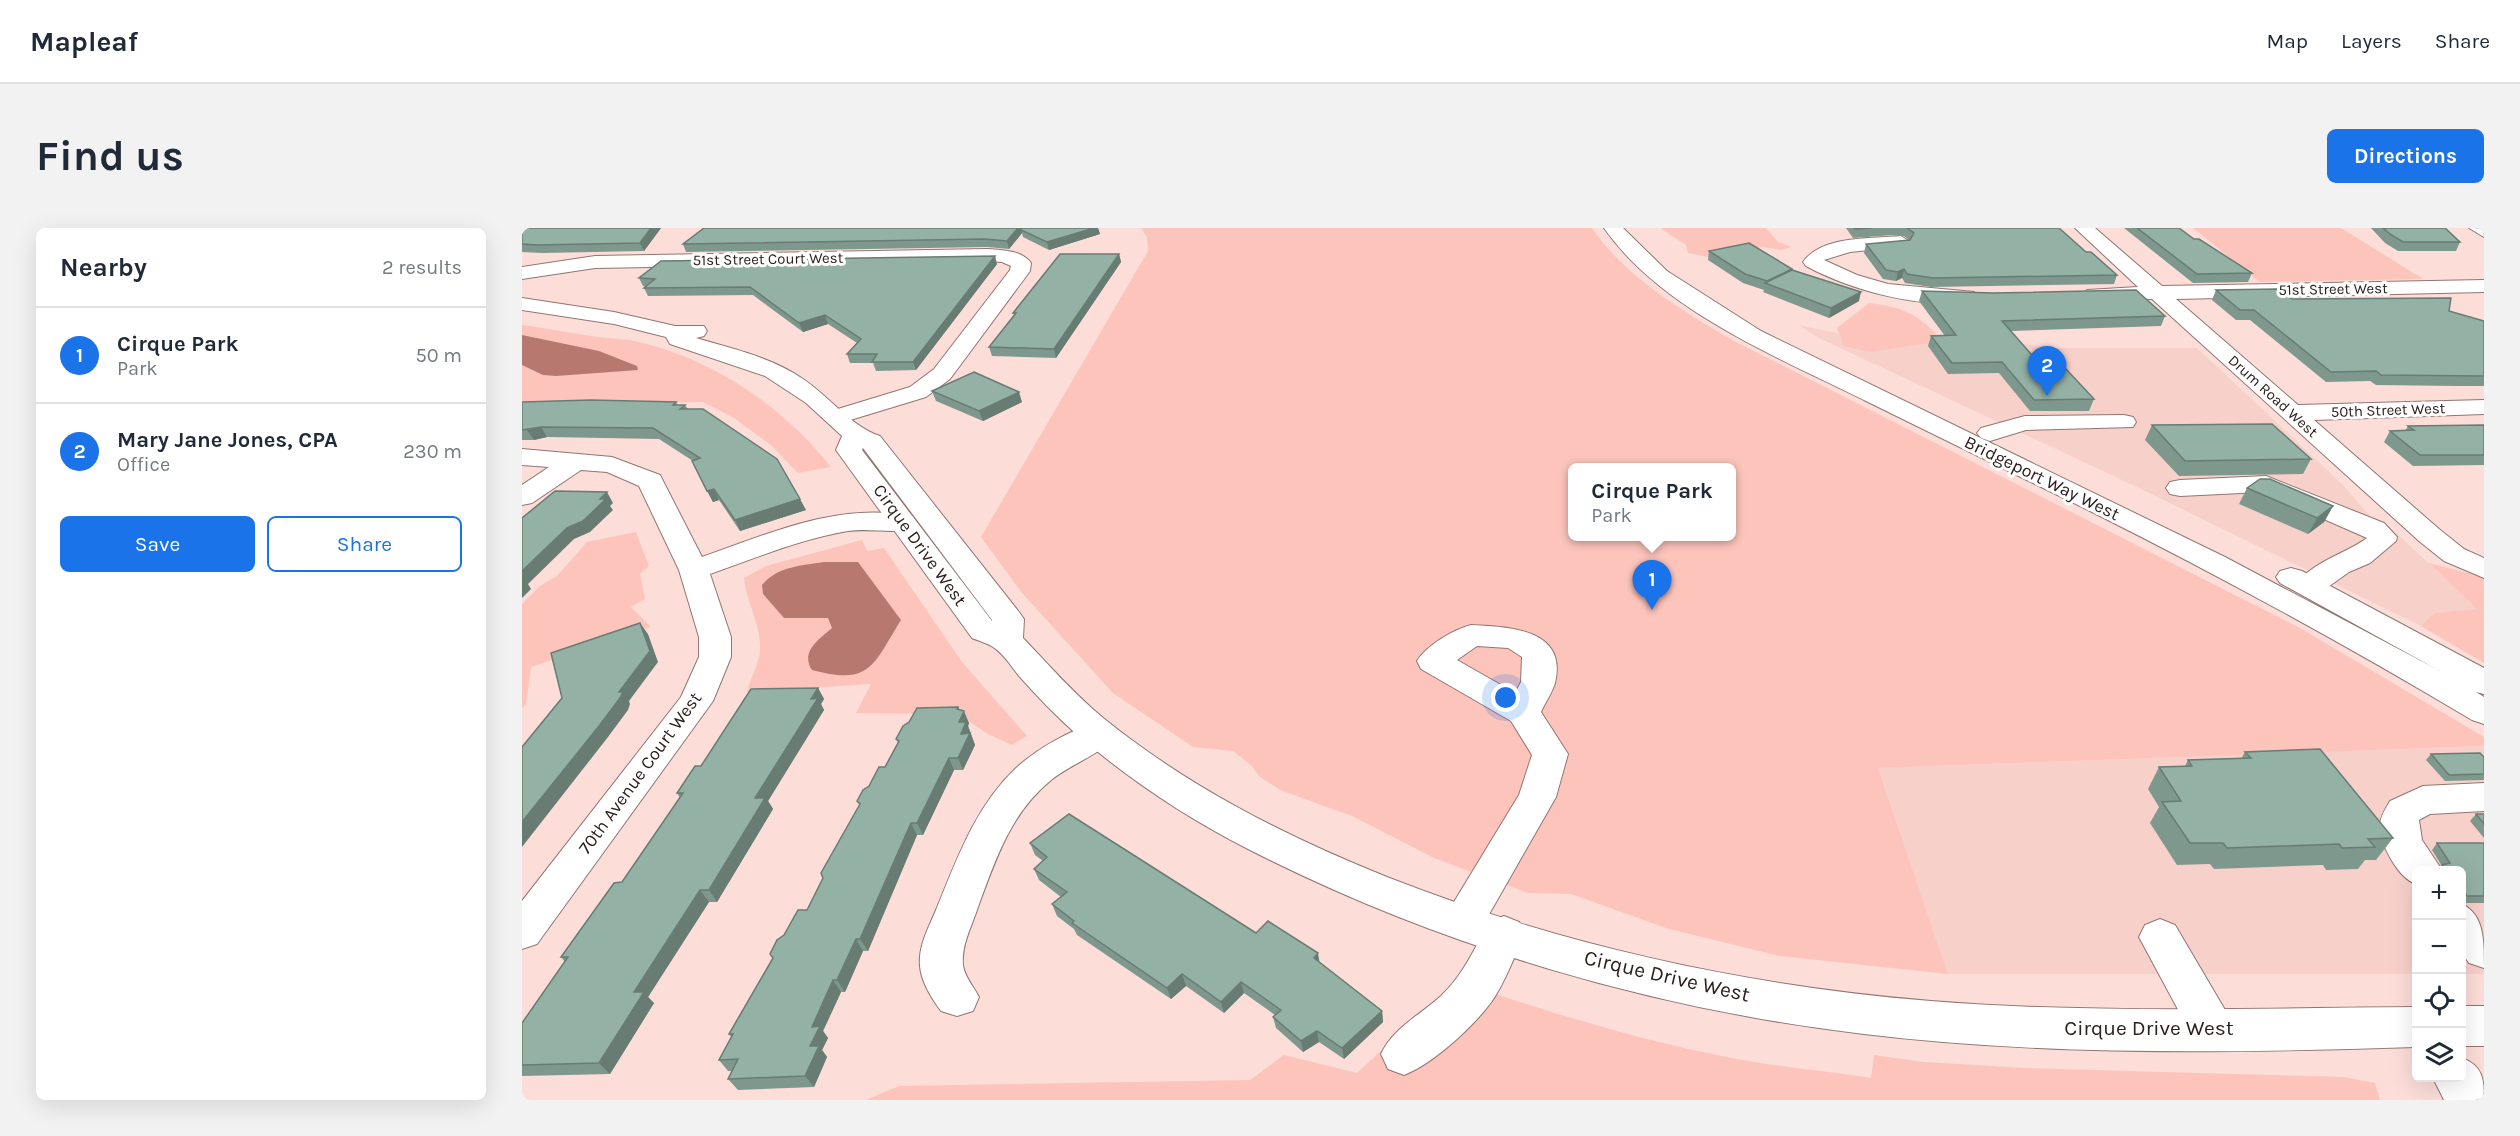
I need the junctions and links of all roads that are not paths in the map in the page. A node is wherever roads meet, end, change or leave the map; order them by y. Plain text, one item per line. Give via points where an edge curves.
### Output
1 (1613, 228) edge
2 (1634, 228) edge
3 (2084, 228) edge
4 (2478, 228) edge
5 (2484, 231) edge
6 (1901, 242) edge
7 (522, 273) edge
8 (2484, 286) edge
9 (2156, 292) junction
10 (2079, 294) edge
11 (1984, 295) edge
12 (522, 304) edge
13 (2484, 407) edge
14 (2293, 413) junction
15 (841, 422) junction
16 (2124, 422) dead end
17 (1990, 434) junction
18 (522, 457) edge
19 (578, 460) junction
20 (878, 488) junction
21 (2180, 488) dead end
22 (522, 497) edge
23 (836, 523) junction
24 (903, 524) junction
25 (946, 561) junction
26 (2477, 563) edge
27 (694, 570) junction
28 (2310, 586) junction
29 (2484, 683) edge
30 (2484, 712) edge
31 (1523, 713) dead end
32 (1099, 734) junction
33 (2484, 797) edge
34 (2419, 866) edge
35 (1464, 920) junction
36 (2466, 926) edge
37 (522, 932) edge
38 (1504, 934) junction
39 (2160, 937) dead end
40 (2484, 950) edge
41 (957, 998) dead end
42 (2466, 1026) edge
43 (2484, 1026) edge
44 (2412, 1027) edge
45 (2212, 1029) junction
46 (1404, 1054) dead end
47 (2460, 1082) edge
48 (2473, 1100) edge

1 - 30 main road, Bridgeport Way West via 1655,272 1753,336 2314,614
2 - 17 main road, Bridgeport Way West via 1690,279 1749,317
3 - 9 main road, Drum Road West
4 - 5 main road
6 - 11 main road via 1849,246 1818,255 1814,262 1840,278 1885,290
7 - 15 main road, 51st Street Court West via 605,262 987,255 1022,264 952,363 915,393
8 - 9 main road, 51st Street West
9 - 10 main road, 51st Street West
9 - 14 main road, Drum Road West
12 - 15 main road, Cirque Drive West via 614,318 675,333 678,339 730,357 748,359 787,379
13 - 14 main road, 50th Street West
14 - 26 main road, Drum Road West via 2429,535
15 - 20 main road, Cirque Drive West via 849,450
15 - 25 main road, Cirque Drive West via 871,441 886,458
16 - 17 main road via 2025,423
17 - 28 main road, Bridgeport Way West
18 - 19 main road
19 - 22 main road
19 - 27 main road via 620,467 650,481
20 - 23 main road
20 - 24 main road, Cirque Drive West
21 - 28 main road via 2266,484 2381,534 2382,541
23 - 24 main road via 868,520
23 - 27 main road
24 - 25 main road, Cirque Drive West
25 - 32 main road, Cirque Drive West via 983,631 1007,641 1062,702
27 - 37 main road, 70th Avenue Court West via 716,637 715,657 696,701
28 - 29 main road, Bridgeport Way West
31 - 35 main road via 1550,754 1537,797
32 - 35 main road, Cirque Drive West via 1165,782 1265,840 1350,878
32 - 41 main road via 1030,777 994,818 953,918 940,962 947,986
33 - 34 main road via 2423,800 2403,810 2398,829
35 - 38 main road, Cirque Drive West
36 - 40 main road
38 - 45 main road, Cirque Drive West via 1665,978 1863,1014 2042,1027
38 - 46 main road via 1477,987
39 - 45 main road
42 - 43 main road
44 - 45 main road, Cirque Drive West
47 - 48 main road

